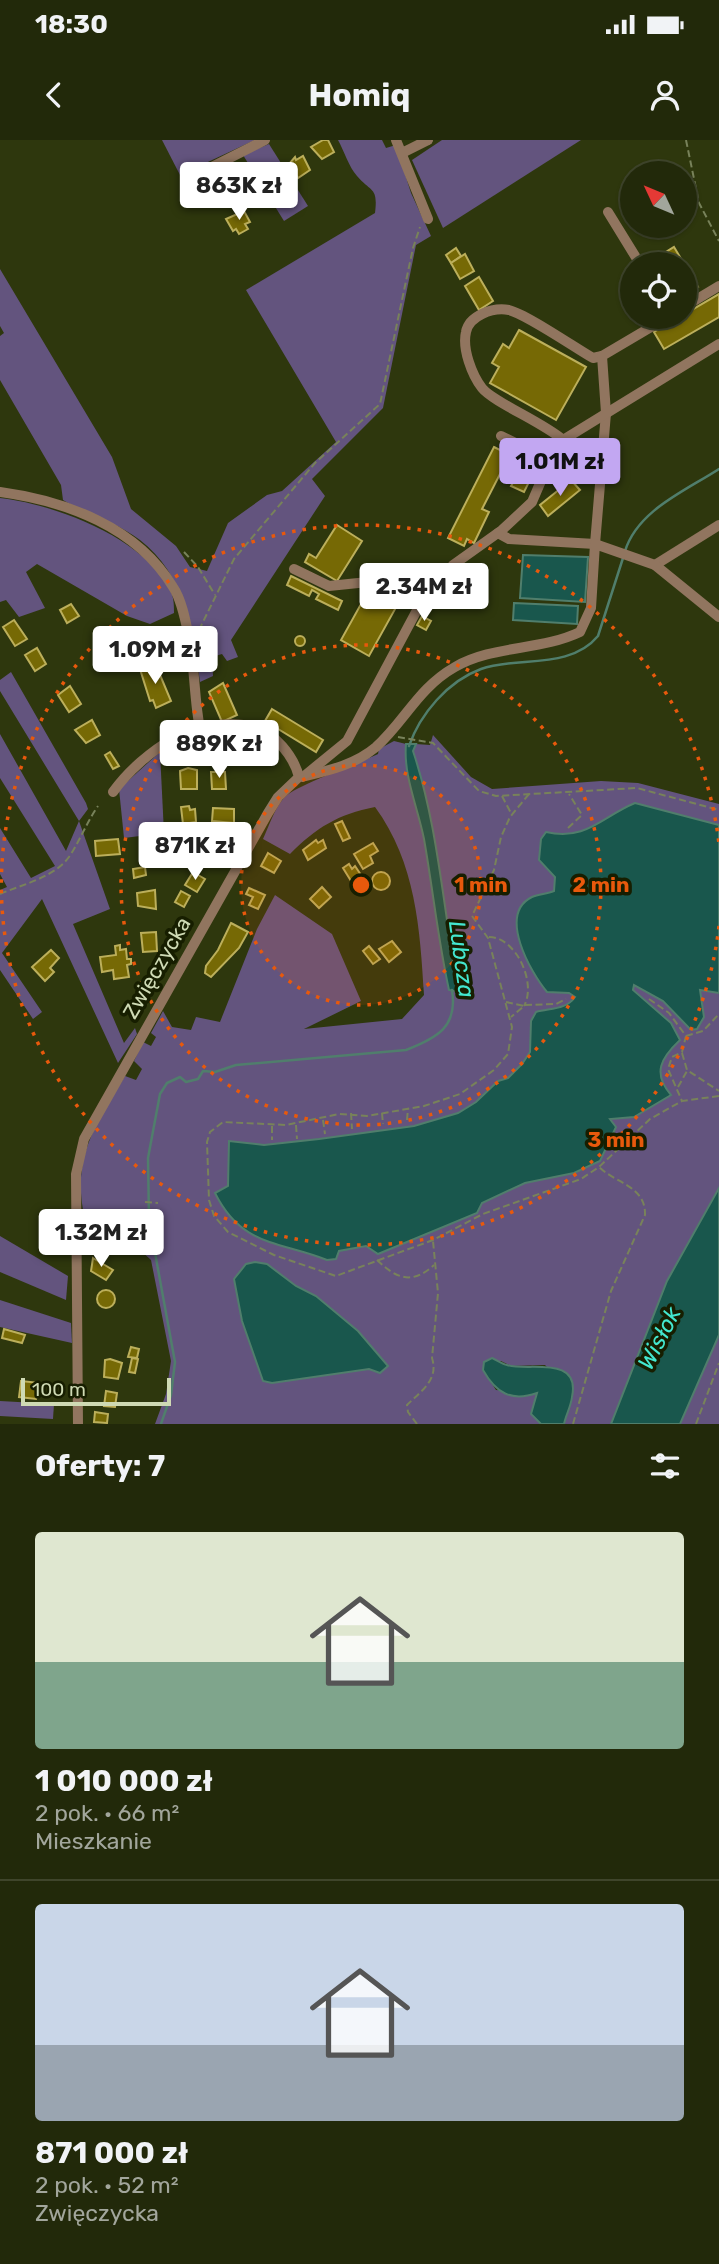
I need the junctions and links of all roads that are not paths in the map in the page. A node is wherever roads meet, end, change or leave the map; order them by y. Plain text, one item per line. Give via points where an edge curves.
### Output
1 (265, 140) edge
2 (396, 140) edge
3 (428, 140) edge
4 (402, 153) junction
5 (206, 170) dead end
6 (608, 212) dead end
7 (428, 219) road end
8 (633, 252) edge
9 (719, 286) edge
10 (697, 299) edge
11 (648, 329) edge
12 (719, 344) edge
13 (602, 356) junction
14 (606, 413) junction
15 (502, 436) dead end
16 (563, 440) junction
17 (550, 460) junction
18 (0, 492) edge
19 (719, 525) edge
20 (498, 533) junction
21 (595, 544) junction
22 (655, 565) junction
23 (294, 569) dead end
24 (421, 604) junction
25 (719, 617) edge
26 (200, 729) junction
27 (301, 777) junction
28 (113, 792) dead end
29 (78, 1424) edge

1 - 5 street
2 - 4 street
3 - 4 street
4 - 7 street
6 - 8 street
9 - 10 street
11 - 13 street
12 - 14 street
13 - 14 street
13 - 16 street via 593,358 510,310 474,317 467,326 467,354 483,389
14 - 16 street
14 - 21 street
15 - 17 street
16 - 17 street, Zwięczycka
17 - 20 street, Zwięczycka via 532,502
18 - 26 street via 47,500 119,532 140,548 175,589 189,638
19 - 22 street
20 - 21 street via 509,539
20 - 24 street, Zwięczycka via 453,565
21 - 22 street
21 - 27 street via 591,608 580,632 548,644 469,659 427,688 369,752 333,770
22 - 25 street
23 - 24 street via 328,586 385,585
24 - 27 street, Zwięczycka via 347,741
26 - 27 street via 257,728 287,752
26 - 28 street via 175,737 125,775
27 - 29 street, Zwięczycka via 268,813 84,1139 76,1174

